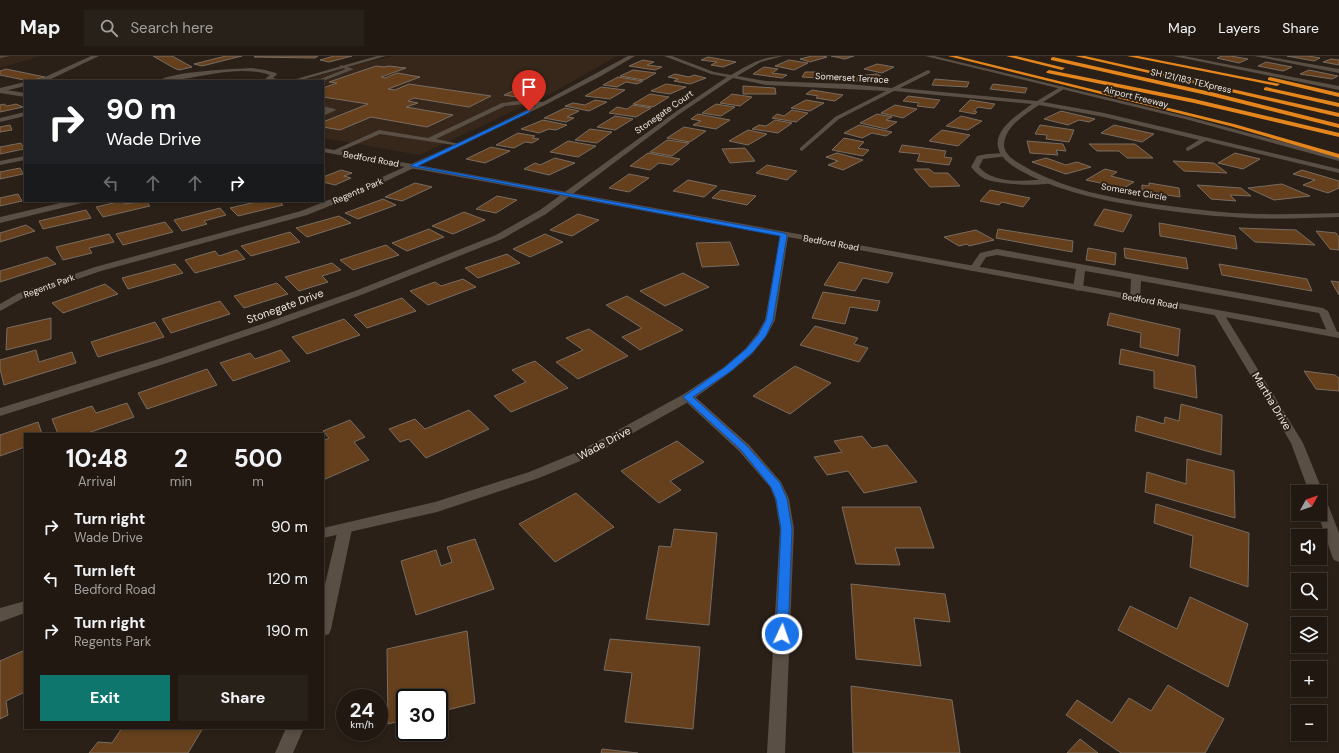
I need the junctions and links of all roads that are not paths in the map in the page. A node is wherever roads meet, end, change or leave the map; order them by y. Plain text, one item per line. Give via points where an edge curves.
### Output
1 (0, 56) edge
2 (7, 56) edge
3 (96, 56) edge
4 (383, 56) edge
5 (632, 56) edge
6 (667, 56) edge
7 (780, 56) edge
8 (928, 56) edge
9 (951, 56) edge
10 (968, 56) edge
11 (1009, 56) edge
12 (1038, 56) edge
13 (1078, 56) edge
14 (1107, 56) edge
15 (1130, 56) edge
16 (1155, 56) edge
17 (1176, 56) edge
18 (1257, 56) edge
19 (342, 66) junction
20 (1021, 67) dead end
21 (1043, 71) dead end
22 (1339, 71) edge
23 (928, 72) dead end
24 (1058, 74) junction
25 (731, 77) junction
26 (268, 79) junction
27 (43, 80) edge
28 (166, 80) edge
29 (264, 80) edge
30 (276, 80) edge
31 (295, 80) edge
32 (321, 80) edge
33 (24, 84) edge
34 (1255, 86) dead end
35 (1062, 88) junction
36 (1263, 88) dead end
37 (1339, 88) edge
38 (894, 90) junction
39 (0, 91) edge
40 (12, 93) junction
41 (24, 95) edge
42 (0, 96) edge
43 (1339, 96) edge
44 (1038, 103) junction
45 (543, 104) junction
46 (1339, 105) edge
47 (324, 108) edge
48 (24, 114) edge
49 (324, 114) edge
50 (1339, 115) edge
51 (0, 120) edge
52 (1339, 126) edge
53 (1339, 135) edge
54 (1205, 139) junction
55 (429, 140) junction
56 (1339, 140) edge
57 (458, 145) junction
58 (1339, 148) edge
59 (802, 149) dead end
60 (1188, 149) dead end
61 (324, 150) edge
62 (334, 152) junction
63 (1006, 155) junction
64 (24, 158) edge
65 (1339, 158) edge
66 (0, 163) edge
67 (412, 166) junction
68 (1339, 171) edge
69 (1051, 181) junction
70 (566, 195) junction
71 (75, 202) edge
72 (1339, 215) edge
73 (0, 220) edge
74 (784, 235) junction
75 (1081, 268) junction
76 (974, 269) junction
77 (1136, 278) junction
78 (1078, 288) junction
79 (1135, 299) junction
80 (0, 308) edge
81 (1219, 314) junction
82 (1336, 335) edge
83 (688, 397) junction
84 (0, 412) edge
85 (1313, 485) edge
86 (1327, 520) edge
87 (345, 529) junction
88 (324, 533) edge
89 (1339, 556) edge
90 (24, 607) edge
91 (0, 615) edge
92 (324, 624) edge
93 (295, 729) edge
94 (284, 753) edge
95 (776, 753) edge

1 - 2 street
3 - 27 street
4 - 19 street
5 - 45 street, Regents Park
6 - 25 street, Somerset Terrace
7 - 25 street, Stonegate Court via 759,61
8 - 35 street, Airport Freeway
9 - 65 highway via 1195,115
10 - 20 highway
11 - 56 highway, Airport Freeway via 1161,92
12 - 52 highway, SH 121/183 TEXpress via 1215,95
13 - 50 highway, SH 121/183 TEXpress
14 - 34 highway
15 - 43 highway
16 - 43 highway via 1267,78
17 - 37 street
18 - 22 street
19 - 31 street
19 - 32 street via 351,69
21 - 24 highway
23 - 38 street
24 - 53 highway
24 - 58 highway
25 - 38 street, Somerset Terrace via 766,83
25 - 70 street, Stonegate Court
26 - 28 street via 274,74 257,70
26 - 29 street
26 - 30 street
33 - 39 street
35 - 44 street
35 - 65 street, Airport Freeway
36 - 46 highway
38 - 44 street, Somerset Terrace
38 - 59 street via 837,118
39 - 40 street
40 - 41 street
40 - 42 street
44 - 54 street via 1104,115
44 - 63 street via 1004,132 1000,146
45 - 55 street via 504,104
45 - 57 street, Regents Park
47 - 49 street via 333,110
48 - 51 street
54 - 60 street
54 - 68 street
55 - 57 street
55 - 62 street via 379,132
57 - 67 street, Regents Park
61 - 62 street, Bedford Road
62 - 67 street, Bedford Road
63 - 69 street, Somerset Circle via 1011,162 1030,173
63 - 69 street via 980,158 975,166 978,173 999,181
64 - 66 street
67 - 70 street, Bedford Road
67 - 80 street, Regents Park via 354,193 304,212 98,269 22,295
69 - 72 street, Somerset Circle via 1112,199 1203,212 1256,216
70 - 74 street, Bedford Road
70 - 84 street, Stonegate Drive via 543,212 499,237 358,293 163,361
71 - 73 street
74 - 76 street, Bedford Road
74 - 83 street, Wade Drive via 770,320 762,336 728,369
75 - 76 street via 997,252 983,254
75 - 77 street
75 - 78 street
76 - 78 street, Bedford Road
77 - 79 street
77 - 82 street via 1323,311
78 - 79 street, Bedford Road
79 - 81 street, Bedford Road
81 - 82 street, Bedford Road
81 - 85 street, Martha Drive via 1297,443
83 - 87 street, Wade Drive via 585,454 534,475 437,507
83 - 95 street via 744,448 776,485 782,499 787,529
86 - 89 street
87 - 88 street, Wade Drive
87 - 92 street
90 - 91 street
93 - 94 street

